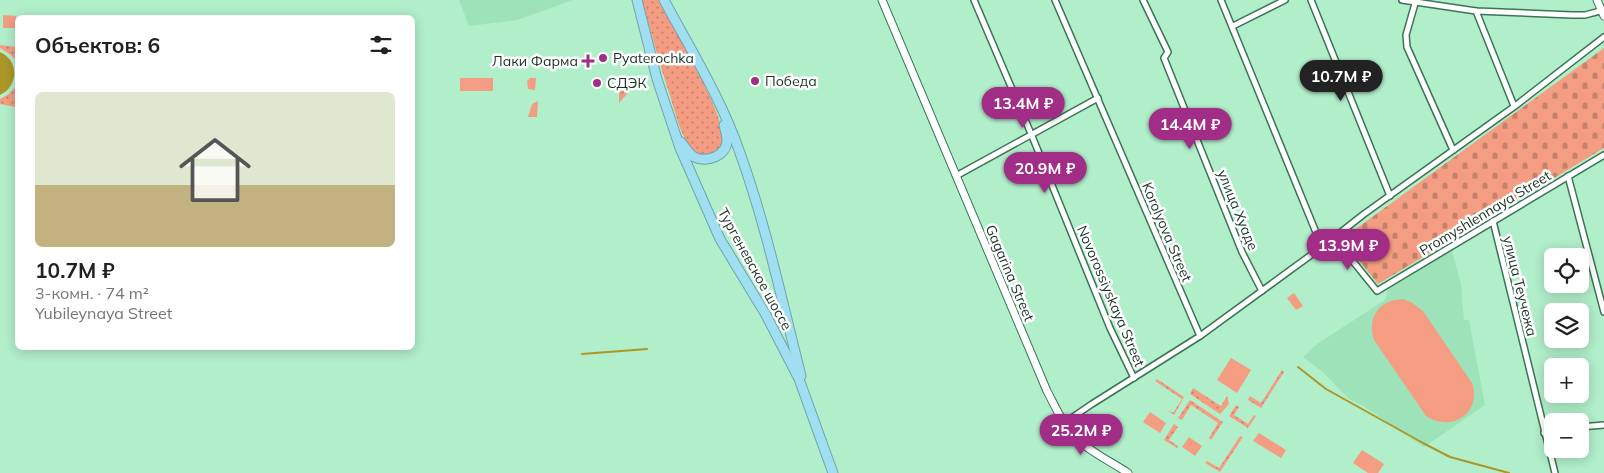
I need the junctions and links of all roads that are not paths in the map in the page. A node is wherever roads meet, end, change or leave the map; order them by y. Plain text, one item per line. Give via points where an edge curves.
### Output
1 (637, 0) edge
2 (664, 0) edge
3 (882, 0) edge
4 (974, 0) edge
5 (1055, 0) edge
6 (1143, 0) edge
7 (1221, 0) edge
8 (1285, 0) edge
9 (1311, 0) edge
10 (1402, 0) edge
11 (1597, 0) edge
12 (1416, 1) edge
13 (1476, 11) junction
14 (1603, 12) edge
15 (1232, 26) junction
16 (1604, 37) edge
17 (1098, 98) junction
18 (1514, 106) junction
19 (721, 107) junction
20 (674, 131) junction
21 (1032, 136) junction
22 (1453, 150) junction
23 (1604, 154) edge
24 (956, 176) junction
25 (1568, 176) junction
26 (1390, 196) junction
27 (1493, 221) junction
28 (1334, 238) junction
29 (1322, 248) junction
30 (1262, 291) junction
31 (1604, 312) edge
32 (1200, 336) junction
33 (1134, 378) junction
34 (801, 379) junction
35 (1064, 423) junction
36 (1604, 425) edge
37 (1589, 426) edge
38 (1544, 433) edge
39 (1551, 458) edge
40 (835, 473) edge
41 (1128, 473) edge
42 (1555, 473) edge

1 - 20 highway, Тургеневское шоссе
2 - 19 highway, Тургеневское шоссе
3 - 24 street, Gagarina Street
4 - 21 street, Novorossiyskaya Street
5 - 17 street, Korolyova Street
6 - 30 street, улица Хуаде via 1168,52 1164,58 1242,252
7 - 15 street
8 - 15 street
9 - 26 street
10 - 12 street
11 - 14 street
12 - 13 street
12 - 22 street via 1406,35 1407,47
13 - 14 street via 1578,15
13 - 18 street
15 - 29 street
16 - 18 street
17 - 21 street
17 - 32 street, Korolyova Street
18 - 22 street
19 - 20 highway via 727,141 715,158 695,157
19 - 34 highway, Тургеневское шоссе via 740,152 761,219
20 - 34 highway, Тургеневское шоссе via 720,239
21 - 24 street
21 - 33 street, Novorossiyskaya Street via 1110,328
22 - 26 street
23 - 25 street, Promyshlennaya Street
24 - 35 street, Gagarina Street via 1047,391
25 - 27 street, Promyshlennaya Street
25 - 31 street
26 - 28 street
27 - 28 street, Promyshlennaya Street via 1377,291
27 - 38 street, улица Теучежа
28 - 29 street
29 - 30 street
30 - 32 street
32 - 33 street
33 - 35 street
34 - 40 highway
35 - 41 street, Gagarina Street via 1083,444
36 - 37 street
39 - 42 street, улица Теучежа

